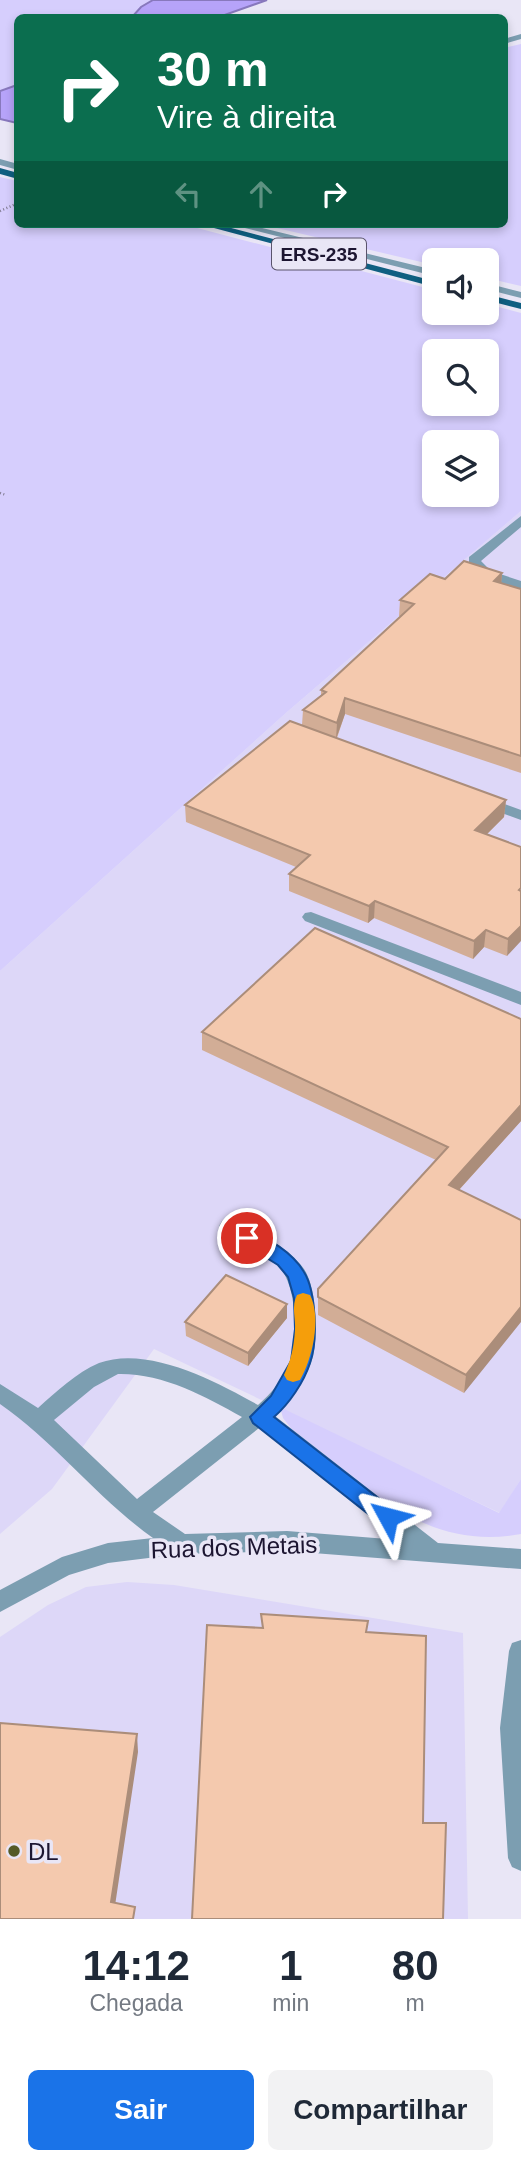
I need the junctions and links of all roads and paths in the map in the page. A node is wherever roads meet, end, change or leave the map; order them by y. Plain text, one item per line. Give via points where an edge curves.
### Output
1 (219, 228) edge
2 (250, 228) edge
3 (422, 270) edge
4 (422, 281) edge
5 (499, 289) edge
6 (521, 295) edge
7 (499, 300) edge
8 (521, 306) edge
9 (0, 493) edge
10 (6, 495) dead end
11 (521, 520) edge
12 (521, 585) edge
13 (471, 797) edge
14 (521, 815) edge
15 (311, 917) dead end
16 (521, 999) edge
17 (229, 1226) dead end
18 (0, 1393) edge
19 (260, 1417) junction
20 (39, 1420) junction
21 (136, 1513) junction
22 (181, 1544) junction
23 (431, 1551) junction
24 (521, 1559) edge
25 (0, 1602) edge
26 (521, 1651) edge
27 (521, 1858) edge

1 - 4 main road, ERS-235
2 - 3 street
5 - 6 street
7 - 8 main road
9 - 10 path
11 - 12 street via 474,560 474,565 486,574
13 - 14 street
15 - 16 street
17 - 19 street via 285,1260 297,1275 303,1298 301,1362 278,1401
18 - 20 street
19 - 20 street via 179,1377 146,1367 118,1366 90,1377
19 - 21 street
19 - 23 street
20 - 21 street
21 - 22 street
22 - 23 street, Rua dos Metais via 287,1541
22 - 25 street, Rua dos Metais via 108,1553 62,1567
23 - 24 street, Rua dos Metais
26 - 27 street via 512,1717

